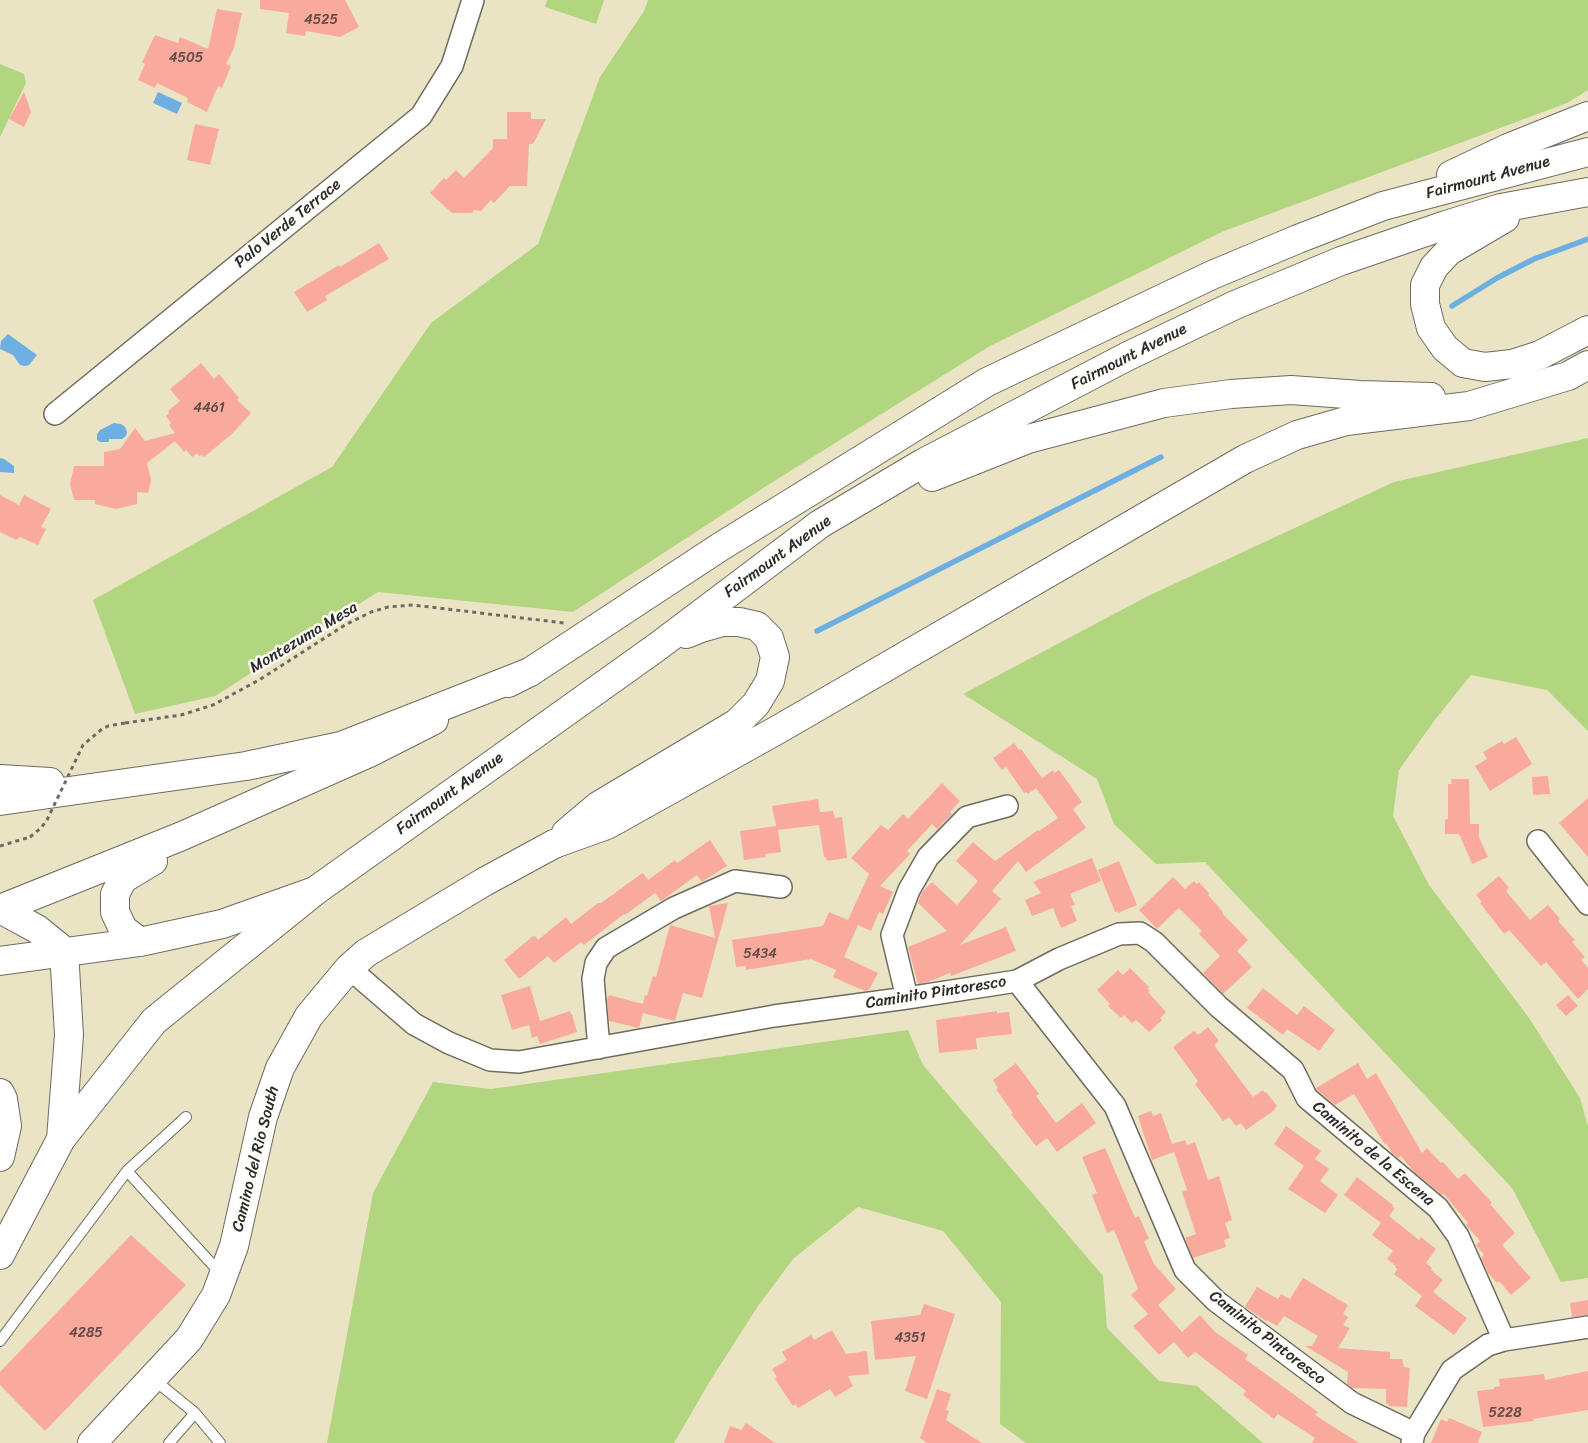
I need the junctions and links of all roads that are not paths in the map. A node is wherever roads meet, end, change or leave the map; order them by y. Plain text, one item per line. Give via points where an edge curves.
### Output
1 (473, 0) edge
2 (1588, 116) edge
3 (1588, 152) edge
4 (1588, 192) edge
5 (1531, 203) junction
6 (1383, 206) junction
7 (1588, 330) edge
8 (1581, 371) edge
9 (1503, 396) junction
10 (55, 414) dead end
11 (820, 524) junction
12 (657, 647) junction
13 (530, 672) junction
14 (0, 779) edge
15 (108, 786) junction
16 (0, 801) edge
17 (1007, 806) dead end
18 (182, 836) junction
19 (1538, 841) dead end
20 (554, 844) junction
21 (781, 887) dead end
22 (315, 890) junction
23 (1588, 904) edge
24 (0, 909) edge
25 (140, 942) junction
26 (64, 951) junction
27 (0, 960) edge
28 (349, 968) junction
29 (1017, 981) junction
30 (907, 998) junction
31 (598, 1048) junction
32 (0, 1093) edge
33 (186, 1117) dead end
34 (61, 1139) junction
35 (0, 1158) edge
36 (127, 1171) junction
37 (0, 1255) edge
38 (223, 1276) junction
39 (1588, 1327) edge
40 (1504, 1340) junction
41 (0, 1341) edge
42 (152, 1378) junction
43 (195, 1413) junction
44 (1413, 1438) edge
45 (92, 1443) edge
46 (168, 1443) edge
47 (220, 1443) edge

1 - 10 street, Palo Verde Terrace via 452,66 421,116
2 - 6 main road via 1508,148
3 - 6 main road, Fairmount Avenue
4 - 5 main road, Fairmount Avenue
5 - 7 main road via 1449,251 1434,267 1425,285 1425,304 1431,328 1445,348 1463,363 1486,367 1512,364 1540,355
5 - 11 main road, Fairmount Avenue via 1446,224 1342,261 1235,305 1128,356 924,463
6 - 13 main road, Fairmount Avenue via 1212,275 986,382 720,548
8 - 9 main road
9 - 11 main road via 1360,396 1291,390 1164,403 1028,439
9 - 20 main road via 1469,406 1346,421 1297,435 1245,459 616,820
11 - 12 main road, Fairmount Avenue
12 - 20 main road via 701,628 722,622 739,622 757,626 769,638 775,657 770,681 756,704 737,723 598,806
12 - 22 main road, Fairmount Avenue
13 - 15 main road via 341,746 246,766
13 - 18 main road, Fairmount Avenue via 369,753
14 - 15 main road
15 - 16 main road
17 - 30 street via 967,817 928,856 909,890 892,936
18 - 24 main road, Fairmount Avenue
18 - 25 main road via 170,852 123,879 115,894 115,912 123,929
19 - 23 street
20 - 28 main road, Camino del Rio South via 366,952
21 - 31 street via 735,881 674,908 606,948 596,963 593,978
22 - 25 main road, Fairmount Avenue via 222,924
22 - 34 main road via 154,1021
24 - 26 main road via 37,929
25 - 26 main road, Fairmount Avenue
26 - 27 main road, Fairmount Avenue
26 - 34 main road via 68,1034
28 - 31 street, Caminito Pintoresco via 414,1024 490,1060 518,1062
28 - 38 main road, Camino del Rio South via 309,1016 280,1068 263,1117 234,1246
29 - 30 street, Caminito Pintoresco
29 - 40 street, Caminito de la Escena via 1119,934 1140,933 1154,942 1219,1007 1293,1070 1307,1098 1438,1208 1458,1236
29 - 44 street, Caminito Pintoresco via 1115,1106 1185,1270 1216,1301 1352,1403
30 - 31 street, Caminito Pintoresco via 774,1016
32 - 35 main road via 7,1126
33 - 36 lane
34 - 37 main road
36 - 38 lane
36 - 41 lane
38 - 42 main road, Camino del Rio South via 216,1295 189,1339
39 - 40 street
40 - 44 street via 1488,1345 1452,1370
42 - 43 lane
42 - 45 main road, Camino del Rio South
43 - 46 lane
43 - 47 lane

